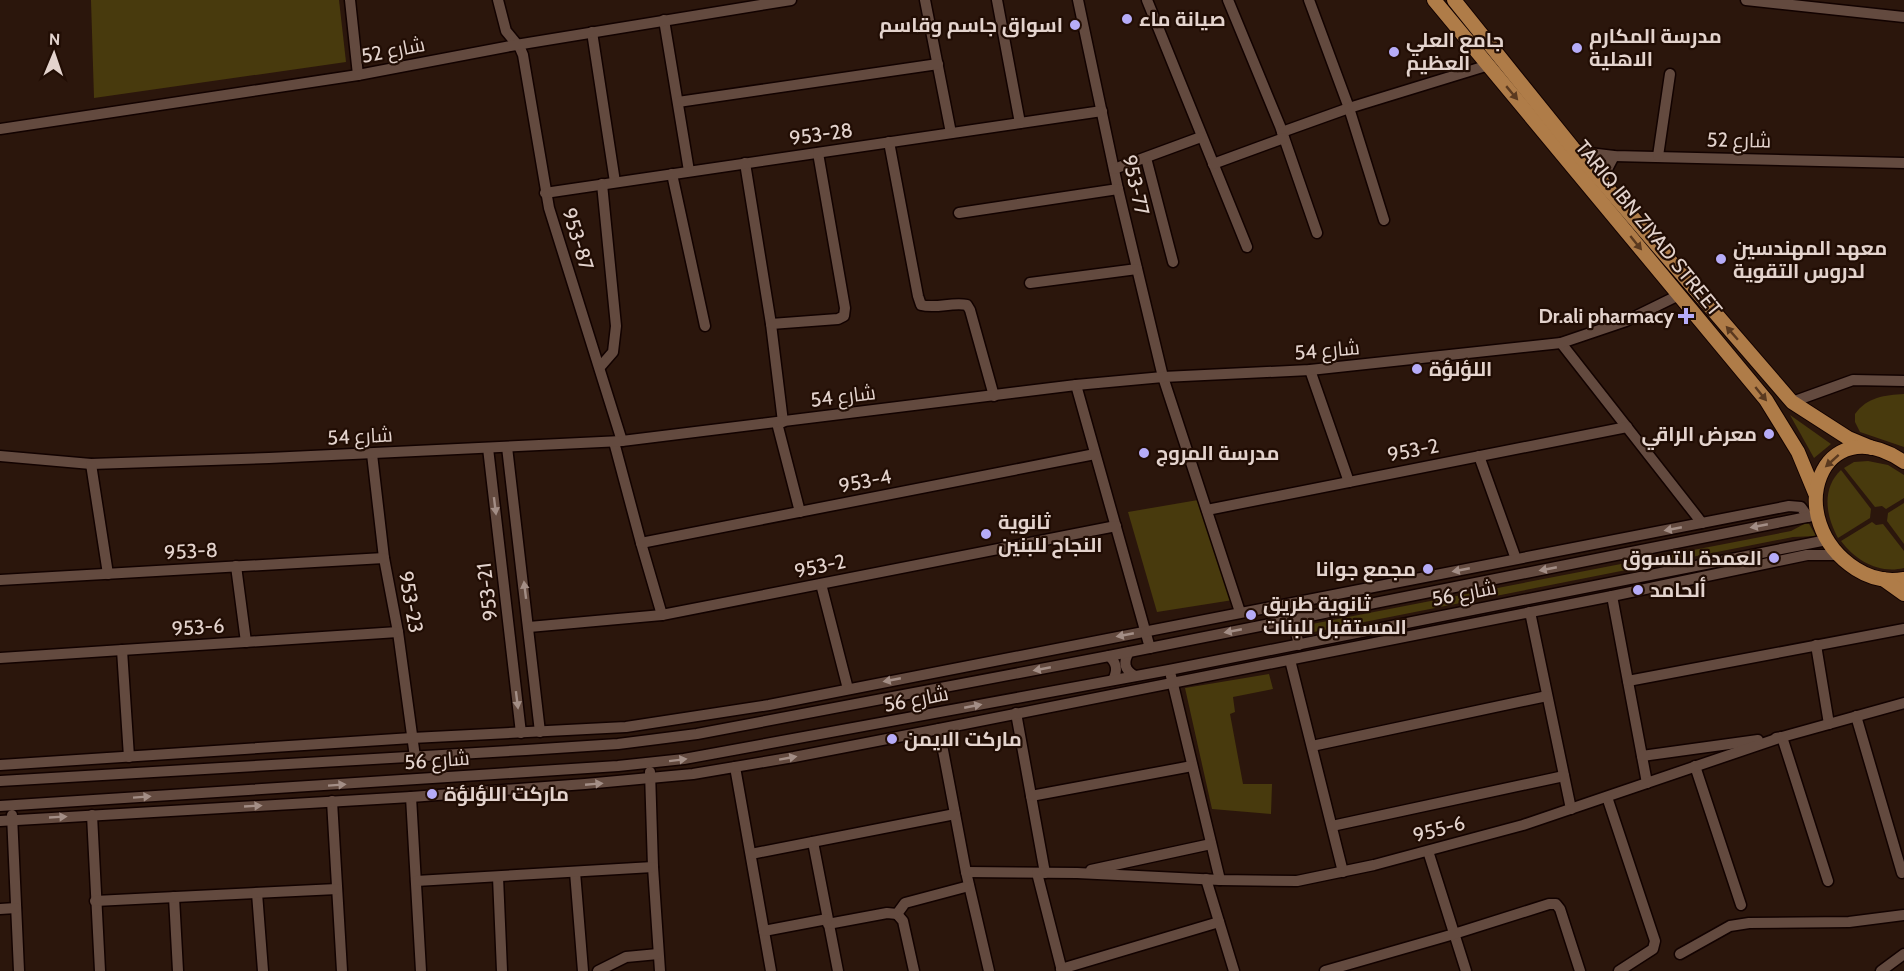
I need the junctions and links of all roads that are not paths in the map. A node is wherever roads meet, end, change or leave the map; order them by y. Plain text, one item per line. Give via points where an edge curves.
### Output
1 (350, 0) edge
2 (498, 0) edge
3 (791, 0) edge
4 (925, 0) edge
5 (998, 0) edge
6 (1078, 0) edge
7 (1147, 0) edge
8 (1228, 0) edge
9 (1309, 0) edge
10 (1434, 0) edge
11 (1454, 0) edge
12 (1746, 0) edge
13 (1904, 17) edge
14 (664, 21) junction
15 (592, 32) junction
16 (516, 45) junction
17 (938, 64) junction
18 (1489, 65) junction
19 (1670, 74) dead end
20 (358, 75) junction
21 (678, 102) junction
22 (1349, 108) junction
23 (1102, 111) junction
24 (1020, 123) junction
25 (0, 129) edge
26 (951, 133) junction
27 (1283, 135) junction
28 (1202, 137) junction
29 (889, 142) junction
30 (1573, 148) junction
31 (818, 153) junction
32 (1614, 156) junction
33 (1658, 156) junction
34 (1146, 158) junction
35 (745, 163) junction
36 (1904, 163) edge
37 (1213, 164) junction
38 (1114, 170) junction
39 (689, 171) junction
40 (672, 174) junction
41 (1601, 181) junction
42 (615, 182) junction
43 (602, 184) junction
44 (1118, 189) junction
45 (545, 193) junction
46 (959, 213) dead end
47 (1384, 220) dead end
48 (1317, 233) dead end
49 (1246, 247) dead end
50 (1173, 262) dead end
51 (1137, 269) junction
52 (1030, 283) dead end
53 (1679, 295) junction
54 (771, 324) junction
55 (705, 326) dead end
56 (1561, 343) junction
57 (600, 367) junction
58 (1310, 370) junction
59 (1163, 377) junction
60 (1904, 381) edge
61 (1076, 385) junction
62 (994, 396) junction
63 (1792, 402) junction
64 (780, 422) junction
65 (1627, 427) junction
66 (618, 442) junction
67 (507, 447) junction
68 (488, 448) junction
69 (1872, 448) junction
70 (372, 454) junction
71 (1095, 454) junction
72 (0, 456) edge
73 (1479, 456) junction
74 (1904, 462) edge
75 (91, 464) junction
76 (1349, 482) junction
77 (1815, 493) junction
78 (1207, 510) junction
79 (800, 512) junction
80 (1812, 516) junction
81 (1702, 523) junction
82 (1116, 526) junction
83 (1827, 540) junction
84 (1609, 541) junction
85 (641, 543) junction
86 (1839, 555) junction
87 (384, 558) junction
88 (1516, 559) junction
89 (1585, 561) junction
90 (236, 566) junction
91 (108, 574) junction
92 (1883, 579) junction
93 (1904, 579) edge
94 (0, 580) edge
95 (821, 584) junction
96 (1904, 594) edge
97 (1612, 596) junction
98 (1240, 612) junction
99 (1530, 612) junction
100 (662, 615) junction
101 (1293, 620) junction
102 (529, 627) junction
103 (1904, 629) edge
104 (1146, 631) junction
105 (398, 632) junction
106 (246, 642) junction
107 (1299, 645) junction
108 (1816, 645) junction
109 (1150, 648) junction
110 (122, 650) junction
111 (1129, 652) junction
112 (1109, 656) junction
113 (0, 658) edge
114 (1290, 660) junction
115 (1169, 670) junction
116 (1135, 676) junction
117 (1113, 680) junction
118 (1628, 681) junction
119 (1173, 682) junction
120 (848, 689) junction
121 (1547, 696) junction
122 (1904, 703) edge
123 (1016, 713) junction
124 (1856, 716) junction
125 (1829, 724) junction
126 (939, 729) junction
127 (540, 732) junction
128 (521, 733) junction
129 (1782, 737) junction
130 (412, 738) junction
131 (1312, 746) junction
132 (526, 750) junction
133 (1642, 756) junction
134 (129, 757) junction
135 (415, 757) junction
136 (649, 763) junction
137 (0, 765) edge
138 (1192, 766) junction
139 (1695, 766) junction
140 (735, 767) junction
141 (528, 772) junction
142 (1564, 776) junction
143 (651, 778) junction
144 (0, 781) edge
145 (1647, 783) junction
146 (411, 796) junction
147 (1031, 796) junction
148 (1607, 797) junction
149 (332, 801) junction
150 (6, 806) edge
151 (1571, 809) junction
152 (955, 814) junction
153 (92, 815) junction
154 (12, 820) junction
155 (0, 821) edge
156 (1332, 826) junction
157 (813, 842) junction
158 (1211, 844) junction
159 (1428, 851) junction
160 (751, 854) junction
161 (652, 867) junction
162 (575, 872) junction
163 (966, 872) junction
164 (1344, 872) junction
165 (1041, 873) junction
166 (1077, 873) junction
167 (1902, 873) dead end
168 (498, 877) junction
169 (1206, 879) junction
170 (1220, 880) junction
171 (416, 881) junction
172 (1828, 881) dead end
173 (969, 886) junction
174 (337, 889) junction
175 (257, 893) junction
176 (174, 897) junction
177 (95, 901) junction
178 (1741, 905) dead end
179 (16, 908) junction
180 (0, 909) edge
181 (897, 914) junction
182 (1904, 915) edge
183 (828, 922) junction
184 (1219, 922) junction
185 (764, 931) junction
186 (1454, 934) junction
187 (658, 954) junction
188 (1680, 954) dead end
189 (1904, 954) edge
190 (613, 967) edge
191 (1062, 970) edge
192 (19, 971) edge
193 (100, 971) edge
194 (178, 971) edge
195 (262, 971) edge
196 (342, 971) edge
197 (421, 971) edge
198 (502, 971) edge
199 (583, 971) edge
200 (598, 971) edge
201 (660, 971) edge
202 (771, 971) edge
203 (838, 971) edge
204 (914, 971) edge
205 (988, 971) edge
206 (1234, 971) edge
207 (1325, 971) edge
208 (1466, 971) edge
209 (1580, 971) edge
210 (1618, 971) edge
211 (1881, 971) edge

1 - 20 street
2 - 16 street, 953-87 via 506,31
3 - 14 street, شارع 52
4 - 17 street
5 - 24 street
6 - 23 street, 953-77
7 - 28 street
8 - 27 street
9 - 22 street
10 - 18 main road, TARIQ IBN ZIYAD STREET
11 - 30 main road, TARIQ IBN ZIYAD STREET
12 - 13 street
14 - 15 street, شارع 52
14 - 21 street
15 - 16 street, شارع 52
15 - 42 street
16 - 20 street, شارع 52
16 - 45 street, 953-87 via 523,55
17 - 21 street
17 - 26 street
18 - 22 street
18 -> 53 main road, TARIQ IBN ZIYAD STREET
19 - 33 street
20 - 25 street, شارع 52
21 - 39 street
22 - 27 street
22 - 47 street
23 - 24 street, 953-28
23 - 38 street, 953-77
24 - 26 street, 953-28
26 - 29 street, 953-28
27 - 37 street
27 - 48 street
28 - 34 street
28 - 37 street
29 - 31 street, 953-28
29 - 62 street via 921,305 967,304
30 - 32 street, شارع 52
30 - 41 main road, TARIQ IBN ZIYAD STREET
31 - 35 street, 953-28
31 - 54 street via 844,316 838,320
32 - 33 street, شارع 52
32 - 41 street
33 - 36 street, شارع 52
34 - 38 street
34 - 50 street
35 - 39 street, 953-28
35 - 54 street
37 - 49 street
38 - 44 street, 953-77
39 - 40 street, 953-28
40 - 42 street, 953-28
40 - 55 street
63 -> 41 main road, TARIQ IBN ZIYAD STREET
42 - 43 street, 953-28
43 - 45 street, 953-28
43 - 57 street via 616,326 613,352
44 - 46 street
44 - 51 street, 953-77
45 - 57 street, 953-87
51 - 52 street
51 - 59 street, 953-77
53 - 56 street, شارع 54 via 1626,321
53 -> 77 main road, TARIQ IBN ZIYAD STREET via 1766,400 1798,452
54 - 64 street
56 - 58 street, شارع 54
56 - 65 street
57 - 66 street, 953-87
58 - 59 street, شارع 54
58 - 76 street
59 - 61 street, شارع 54
59 - 78 street, 953-77
60 - 63 street via 1853,380
61 - 62 street, شارع 54
61 - 71 street
62 - 64 street, شارع 54
63 - 69 main road, TARIQ IBN ZIYAD STREET via 1835,431
64 - 66 street, شارع 54
64 - 79 street
65 - 73 street, 953-2
65 - 81 street
66 - 67 street, شارع 54
66 - 85 street, 953-87
67 - 68 street, شارع 54
102 -> 67 street, 953-21
68 - 70 street, شارع 54
68 -> 128 street, 953-21
69 - 74 main road, TARIQ IBN ZIYAD STREET
69 -> 77 main road via 1848,450 1833,458 1822,470
70 - 75 street, شارع 54
70 - 87 street, 953-23
71 - 79 street, 953-4
71 - 82 street
72 - 75 street, شارع 54
73 - 76 street, 953-2
73 - 88 street
75 - 91 street
76 - 78 street, 953-2
77 - 80 main road
78 - 98 street, 953-77
79 - 85 street, 953-4
80 - 81 street via 1793,505
80 - 83 main road
80 -> 89 street, شارع 56
81 -> 84 street
82 - 95 street, 953-2
82 - 104 street
83 - 86 main road
83 - 107 street, شارع 56
84 - 88 street
84 - 89 street
85 - 100 street, 953-87
86 - 92 main road via 1860,571
86 - 97 street via 1807,555
87 - 90 street, 953-8
87 - 105 street, 953-23
88 -> 98 street
89 -> 101 street, شارع 56
90 - 91 street, 953-8
90 - 106 street
91 - 94 street, 953-8
92 - 93 main road
92 - 96 main road
95 - 100 street, 953-2
95 - 120 street
97 - 99 street
97 - 118 street
98 - 104 street
99 - 114 street
99 - 121 street
100 - 102 street, 953-2
101 - 107 street
101 -> 109 street, شارع 56
102 - 127 street, 953-21
103 - 108 street
104 - 109 street
104 -> 120 street
105 - 106 street, 953-6
105 - 130 street, 953-23
106 - 110 street, 953-6
107 - 115 street, شارع 56
108 - 118 street
108 - 125 street
109 - 111 street, شارع 56
110 - 113 street, 953-6
110 - 134 street
111 - 112 street, شارع 56
111 - 116 street via 1125,666
112 - 117 street via 1116,667
112 -> 132 street, شارع 56 via 737,728 648,741
114 - 119 street
114 - 131 street
115 - 116 street, شارع 56
115 - 119 street
116 - 117 street, شارع 56
136 -> 117 street, شارع 56 via 741,750
118 - 133 street
119 - 123 street
119 - 138 street
120 - 127 street via 661,723
121 - 131 street
121 - 142 street
122 - 124 street, 955-6
123 - 126 street
123 - 147 street
124 - 125 street, 955-6
124 - 167 street
125 - 129 street, 955-6
140 -> 126 street
126 - 152 street
127 - 128 street
128 - 130 street
129 - 133 street
129 - 139 street, 955-6
129 - 172 street
130 - 134 street
130 - 135 street, 953-23
131 - 156 street
132 - 135 street, شارع 56
132 - 141 street
133 - 145 street
134 - 137 street
135 - 144 street, شارع 56
136 - 141 street, شارع 56
136 - 143 street
138 - 147 street
138 - 158 street
139 - 145 street, 955-6
139 - 178 street
140 - 143 street
140 - 160 street
150 -> 141 street, شارع 56
142 - 151 street
142 - 156 street
146 -> 143 street
143 - 161 street
145 - 148 street, 955-6
146 - 149 street
146 - 171 street
147 - 165 street
148 - 151 street, 955-6
148 - 210 street via 1655,940 1653,949
153 -> 149 street
149 - 174 street
150 - 154 street
151 - 159 street, 955-6
152 - 157 street
152 - 163 street
154 -> 153 street
153 - 177 street
154 - 155 street
154 - 179 street
156 - 164 street
157 - 160 street
157 - 183 street
158 - 166 street
158 - 170 street
159 - 164 street, 955-6
159 - 186 street
160 - 185 street
161 - 162 street
161 - 187 street
162 - 168 street
162 - 199 street
163 - 165 street, 955-6
163 - 173 street
164 - 170 street, 955-6 via 1297,881
165 - 166 street, 955-6
165 - 191 street
166 - 169 street, 955-6
168 - 171 street
168 - 198 street
169 - 170 street, 955-6
169 - 184 street
171 - 197 street
173 - 181 street via 904,903
173 - 205 street
174 - 175 street
174 - 196 street
175 - 176 street
175 - 195 street
176 - 177 street
176 - 194 street
177 - 193 street
179 - 180 street
179 - 192 street
181 - 183 street
181 - 204 street via 903,921
182 - 188 street via 1849,922 1730,926
183 - 185 street
183 - 203 street
184 - 191 street
184 - 206 street
185 - 202 street
186 - 207 street
186 - 208 street
186 - 209 street via 1556,904
187 - 190 street via 626,957
187 - 201 street
189 - 211 street
190 - 200 street

